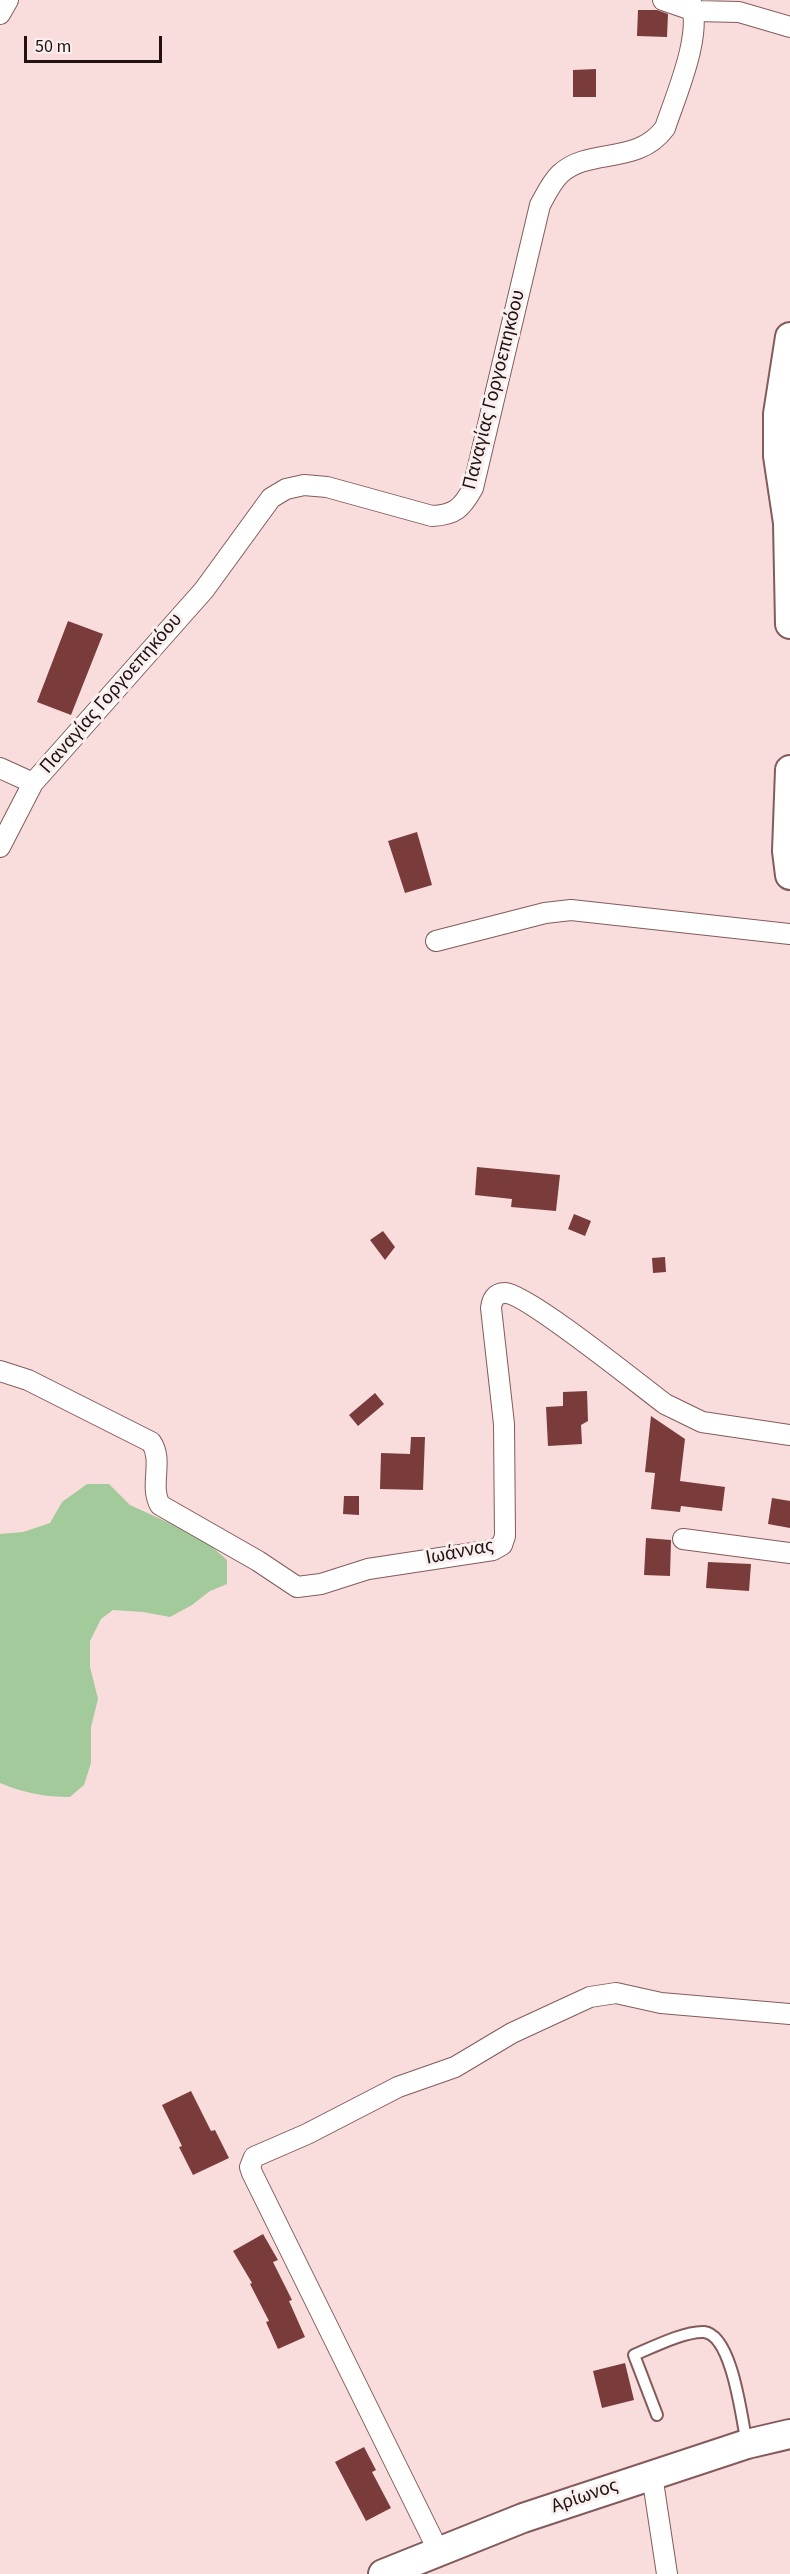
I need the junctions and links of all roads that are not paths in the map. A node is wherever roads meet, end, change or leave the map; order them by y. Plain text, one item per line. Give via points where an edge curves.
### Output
1 (8, 0) edge
2 (663, 0) edge
3 (692, 6) edge
4 (0, 14) edge
5 (790, 27) edge
6 (790, 337) edge
7 (790, 624) edge
8 (0, 768) edge
9 (790, 770) edge
10 (33, 783) junction
11 (0, 847) edge
12 (790, 875) edge
13 (790, 934) edge
14 (436, 941) dead end
15 (0, 1371) edge
16 (790, 1435) edge
17 (683, 1539) dead end
18 (790, 1553) edge
19 (790, 2014) edge
20 (657, 2415) dead end
21 (790, 2434) edge
22 (747, 2444) junction
23 (652, 2475) junction
24 (439, 2552) junction
25 (383, 2574) edge
26 (667, 2574) edge

1 - 4 street
2 - 3 street
3 - 5 street via 739,12
3 - 10 street, Παναγίας Γοργοεπηκόου via 694,36 665,128 657,139 646,147 581,163 562,172 549,186 540,205 474,488 464,504 448,516 432,516 327,487 304,485 285,489 271,498 204,590
6 - 7 street via 778,414 778,456 788,524
8 - 10 street
9 - 12 street
10 - 11 street, Παναγίας Γοργοεπηκόου
13 - 14 street via 571,910
15 - 16 street, Ιωάννας via 28,1380 151,1442 156,1452 156,1495 160,1505 297,1587 368,1569 493,1550 502,1545 504,1424 491,1308 497,1295 511,1294 549,1317 685,1416
17 - 18 street
19 - 24 street via 662,2003 616,1993 590,1997 512,2033 455,2067 398,2087 254,2157 252,2173
20 - 22 lane via 634,2355 676,2338 709,2333 718,2342 737,2385
21 - 22 street, Αρίωνος
22 - 23 street, Αρίωνος
23 - 24 street, Αρίωνος
23 - 26 street
24 - 25 street, Αρίωνος

